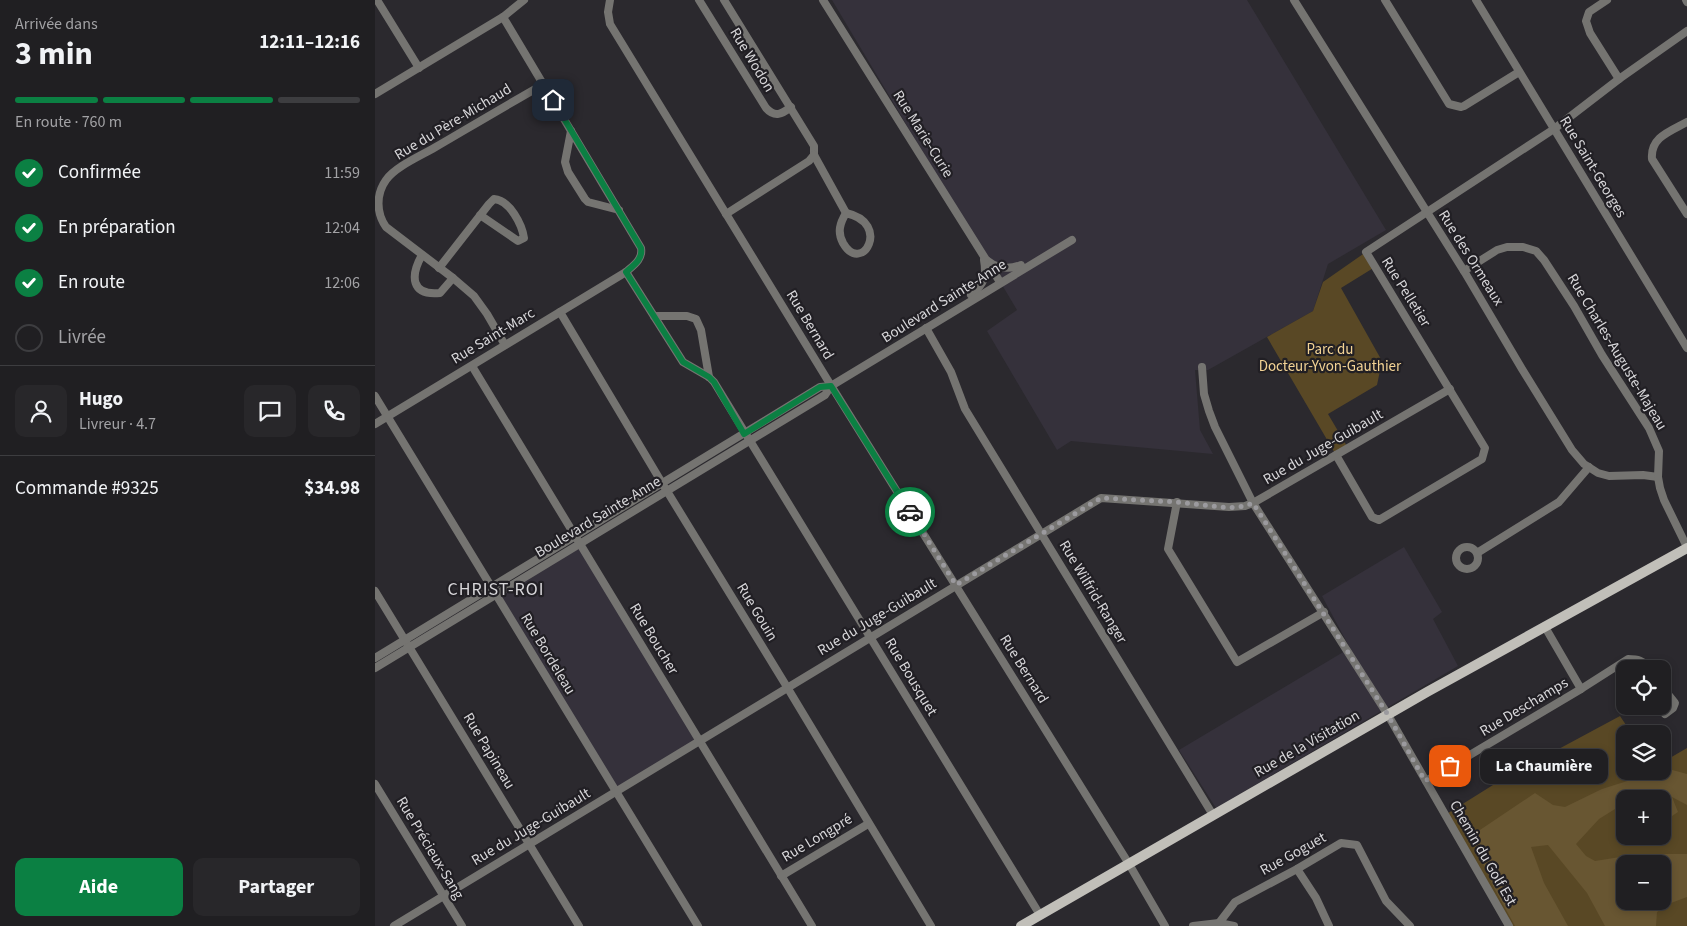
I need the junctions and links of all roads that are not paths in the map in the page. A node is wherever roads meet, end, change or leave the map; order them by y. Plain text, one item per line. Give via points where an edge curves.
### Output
1 (377, 0) edge
2 (524, 0) edge
3 (610, 0) edge
4 (699, 0) edge
5 (724, 0) edge
6 (823, 0) edge
7 (1294, 0) edge
8 (1385, 0) edge
9 (1476, 0) edge
10 (1607, 0) edge
11 (503, 17) junction
12 (1687, 31) edge
13 (419, 68) junction
14 (1519, 72) junction
15 (1619, 79) junction
16 (544, 84) junction
17 (375, 94) edge
18 (791, 107) junction
19 (1687, 122) edge
20 (1554, 130) junction
21 (571, 131) junction
22 (814, 155) junction
23 (1684, 203) edge
24 (619, 210) junction
25 (1426, 212) junction
26 (846, 213) junction
27 (726, 214) junction
28 (1687, 214) edge
29 (480, 215) junction
30 (1072, 240) dead end
31 (979, 249) junction
32 (421, 255) junction
33 (983, 257) junction
34 (1025, 266) junction
35 (439, 268) junction
36 (1464, 271) junction
37 (626, 272) junction
38 (453, 278) junction
39 (1000, 282) junction
40 (961, 306) junction
41 (560, 312) junction
42 (653, 316) junction
43 (927, 328) junction
44 (505, 345) junction
45 (1687, 348) edge
46 (471, 366) junction
47 (1202, 367) dead end
48 (709, 377) junction
49 (831, 386) junction
50 (1450, 389) junction
51 (375, 396) edge
52 (387, 417) junction
53 (375, 424) edge
54 (744, 434) junction
55 (749, 441) junction
56 (1336, 455) junction
57 (1589, 467) junction
58 (1658, 477) junction
59 (661, 483) junction
60 (667, 491) junction
61 (1177, 502) junction
62 (1253, 503) junction
63 (1041, 533) junction
64 (575, 536) junction
65 (580, 544) junction
66 (1687, 547) edge
67 (1477, 553) dead end
68 (956, 585) junction
69 (491, 587) junction
70 (375, 591) edge
71 (496, 595) junction
72 (1324, 612) junction
73 (1545, 627) junction
74 (871, 637) junction
75 (405, 640) junction
76 (409, 648) junction
77 (375, 658) edge
78 (1626, 660) edge
79 (1639, 660) edge
80 (1616, 667) edge
81 (375, 668) edge
82 (787, 687) junction
83 (1581, 689) junction
84 (1671, 698) edge
85 (1671, 710) edge
86 (1388, 715) junction
87 (700, 741) junction
88 (1425, 781) junction
89 (375, 784) edge
90 (616, 791) junction
91 (1213, 815) junction
92 (868, 824) junction
93 (529, 844) junction
94 (1129, 864) junction
95 (1297, 869) junction
96 (781, 876) junction
97 (444, 896) junction
98 (1040, 915) junction
99 (1219, 923) junction
100 (394, 926) edge
101 (462, 926) edge
102 (579, 926) edge
103 (698, 926) edge
104 (812, 926) edge
105 (931, 926) edge
106 (1021, 926) edge
107 (1165, 926) edge
108 (1193, 926) edge
109 (1234, 926) edge
110 (1329, 926) edge
111 (1410, 926) edge
112 (1509, 926) edge

1 - 13 street
2 - 11 street
3 - 27 street, Rue Bernard via 610,24
4 - 18 street, Rue Wodon via 766,108 781,115
5 - 18 street, Rue Wodon
6 - 31 street, Rue Marie-Curie
7 - 25 street, Rue des Ormeaux
8 - 14 street via 1449,104 1464,106
9 - 14 street, Rue Saint-Georges
10 - 15 street via 1589,12 1586,21
11 - 13 street
11 - 16 street
12 - 15 street, Rue Pelletier
13 - 17 street
14 - 20 street, Rue Saint-Georges
15 - 20 street, Rue Pelletier
16 - 21 street
16 - 32 street, Rue du Père-Michaud via 413,160 386,180 378,203 381,220
18 - 22 street, Rue Wodon via 814,146
19 - 23 street via 1657,139 1651,150 1652,159
20 - 25 street, Rue Pelletier
20 - 45 street, Rue Saint-Georges
21 - 24 street
21 - 24 street via 564,159 568,172 585,199 595,205
22 - 26 street, Rue Wodon
22 - 27 street
23 - 28 street
24 - 37 street via 642,253
25 - 36 street, Rue des Ormeaux
25 - 50 street, Rue Pelletier via 1366,252
26 - 26 street via 840,223 840,235 853,253 867,250 871,232 861,220
27 - 49 street, Rue Bernard
29 - 29 street via 494,199 500,200 511,210 524,238 518,241 512,238
29 - 35 street
30 - 34 street, Boulevard Sainte-Anne
31 - 33 street, Rue Marie-Curie
31 - 40 street via 984,260 984,280
32 - 35 street, Rue du Père-Michaud
32 - 38 street via 414,277 420,289 428,294 443,291
33 - 34 street via 999,267
33 - 39 street, Rue Marie-Curie
34 - 39 street, Boulevard Sainte-Anne
35 - 38 street, Rue du Père-Michaud
36 - 57 street, Rue des Ormeaux via 1572,450
36 - 58 street, Rue Charles-Auguste-Majeau via 1507,247 1536,251 1649,428 1659,451
37 - 41 street, Rue Saint-Marc
37 - 42 street, Rue Bousquet
38 - 44 street, Rue du Père-Michaud via 478,302
39 - 40 street, Boulevard Sainte-Anne
40 - 43 street, Boulevard Sainte-Anne
41 - 44 street, Rue Saint-Marc
41 - 59 street, Rue Gouin
42 - 48 street, Rue Bousquet via 683,362
42 - 48 street, Rue Bousquet via 695,319 701,330
43 - 49 street, Boulevard Sainte-Anne
43 - 63 street, Rue Wilfrid-Ranger via 951,372 965,409
44 - 46 street, Rue Saint-Marc
46 - 52 street, Rue Saint-Marc
46 - 64 street, Rue Boucher
47 - 62 street, Chemin du Golf Est via 1204,394 1212,419
48 - 54 street, Rue Bousquet
49 - 54 street, Boulevard Sainte-Anne via 820,387
49 - 55 street, Boulevard Sainte-Anne via 825,395
49 - 68 street, Rue Bernard
50 - 56 street, Rue du Juge-Guibault
50 - 56 street, Rue Pelletier via 1485,448 1482,459 1379,520 1372,518
51 - 52 street, Rue Bordeleau
52 - 53 street, Rue Saint-Marc
52 - 69 street, Rue Bordeleau
54 - 55 street, Rue Bousquet
54 - 59 street, Boulevard Sainte-Anne
55 - 60 street, Boulevard Sainte-Anne
55 - 74 street, Rue Bousquet
56 - 62 street, Rue du Juge-Guibault
57 - 58 street, Rue des Ormeaux via 1609,476
57 - 67 street via 1559,502
58 - 66 street, Rue Charles-Auguste-Majeau via 1664,500
59 - 60 street, Rue Gouin
59 - 64 street, Boulevard Sainte-Anne
60 - 65 street, Boulevard Sainte-Anne
60 - 82 street, Rue Gouin
61 - 62 street, Rue du Juge-Guibault via 1229,508
61 - 63 street, Rue du Juge-Guibault via 1101,498
61 - 72 street via 1168,549 1237,662
62 - 72 street, Chemin du Golf Est
63 - 68 street, Rue du Juge-Guibault
63 - 91 street, Rue Wilfrid-Ranger
64 - 65 street, Rue Boucher
64 - 69 street, Boulevard Sainte-Anne
65 - 71 street, Boulevard Sainte-Anne
65 - 87 street, Rue Boucher
66 - 73 main road, Rue de la Visitation
68 - 74 street, Rue du Juge-Guibault
68 - 94 street, Rue Bernard
69 - 71 street, Rue Bordeleau
69 - 75 street, Boulevard Sainte-Anne
70 - 75 street, Rue Papineau
71 - 76 street, Boulevard Sainte-Anne
71 - 90 street, Rue Bordeleau
72 - 86 street, Chemin du Golf Est
73 - 83 street
73 - 86 main road, Rue de la Visitation
74 - 82 street, Rue du Juge-Guibault
74 - 98 street, Rue Bousquet
75 - 76 street, Rue Papineau
75 - 77 street, Boulevard Sainte-Anne
76 - 81 street, Boulevard Sainte-Anne
76 - 93 street, Rue Papineau
78 - 79 street, Rue Deschamps
80 - 83 street, Rue Deschamps
82 - 87 street, Rue du Juge-Guibault
82 - 92 street, Rue Gouin
83 - 88 street, Rue Deschamps
84 - 85 street via 1675,703
86 - 88 street, Chemin du Golf Est
86 - 91 main road, Rue de la Visitation
87 - 90 street, Rue du Juge-Guibault
87 - 96 street, Rue Boucher
88 - 112 street, Chemin du Golf Est
89 - 97 street, Rue Précieux-Sang
90 - 93 street, Rue du Juge-Guibault
90 - 103 street, Rue Bordeleau
91 - 94 main road, Rue de la Visitation
92 - 96 street, Rue Longpré
92 - 105 street, Rue Gouin
93 - 97 street, Rue du Juge-Guibault
93 - 102 street, Rue Papineau
94 - 98 main road, Rue de la Visitation
94 - 107 street, Rue Bernard
95 - 99 street, Rue Goguet via 1235,902
95 - 110 street
95 - 111 street, Rue Goguet via 1341,843 1357,845 1386,901
96 - 104 street, Rue Boucher
97 - 100 street, Rue du Juge-Guibault
97 - 101 street, Rue Précieux-Sang
98 - 106 main road, Rue de la Visitation
99 - 108 street
99 - 109 street

